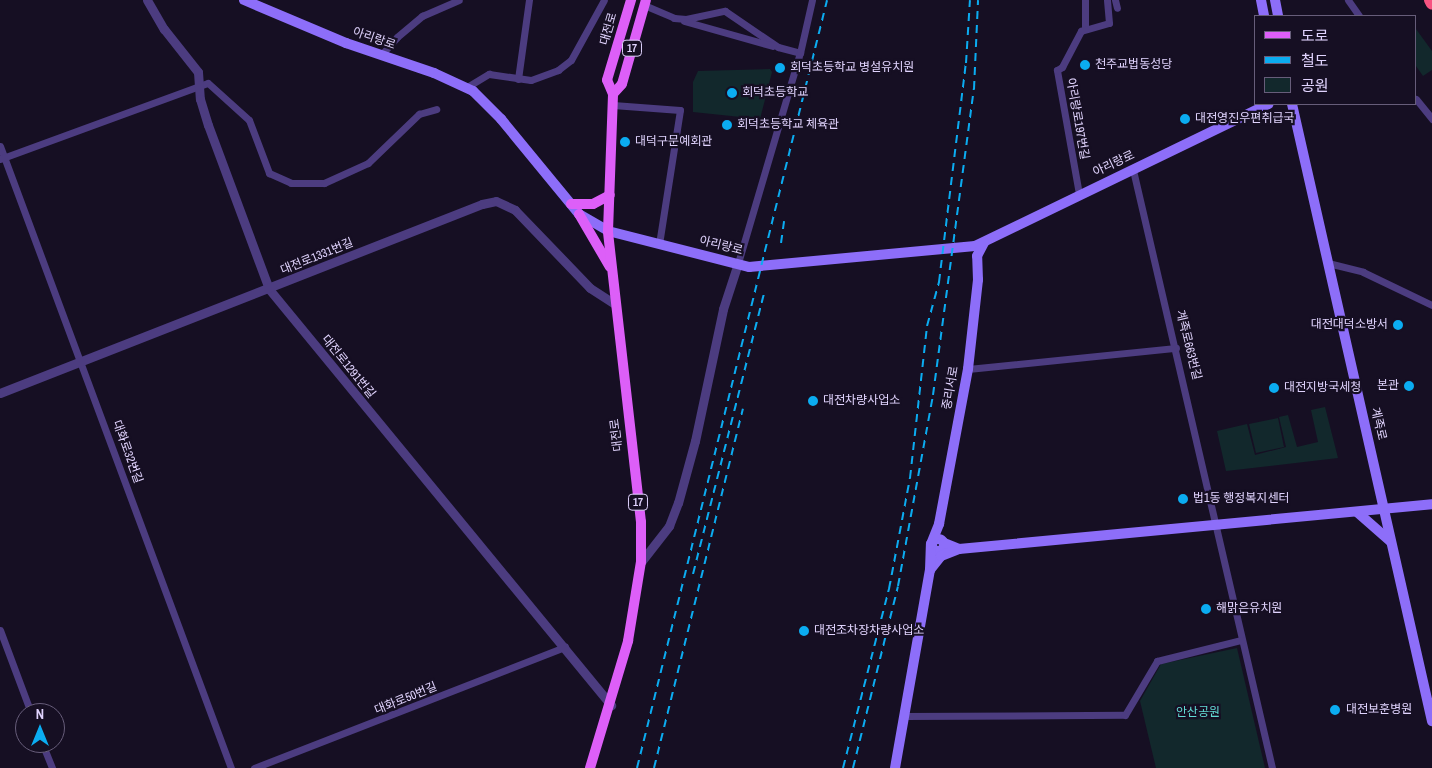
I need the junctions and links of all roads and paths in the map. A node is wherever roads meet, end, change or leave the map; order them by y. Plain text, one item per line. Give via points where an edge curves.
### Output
1 (147, 0) edge
2 (244, 0) edge
3 (459, 0) edge
4 (529, 0) edge
5 (604, 0) edge
6 (631, 0) edge
7 (812, 0) edge
8 (1085, 0) edge
9 (1107, 0) edge
10 (1115, 0) edge
11 (1261, 0) edge
12 (1275, 0) edge
13 (1348, 0) edge
14 (1430, 0) edge
15 (645, 3) edge
16 (1432, 4) edge
17 (1117, 8) dead end
18 (1264, 15) edge
19 (1278, 15) edge
20 (1358, 15) edge
21 (674, 18) junction
22 (1085, 29) junction
23 (778, 47) junction
24 (800, 53) junction
25 (382, 55) junction
26 (518, 79) junction
27 (198, 86) junction
28 (467, 88) junction
29 (613, 94) junction
30 (1417, 100) edge
31 (612, 105) junction
32 (1267, 105) edge
33 (1292, 105) edge
34 (436, 109) dead end
35 (1432, 119) edge
36 (0, 146) edge
37 (2, 158) edge
38 (1133, 170) junction
39 (1079, 194) junction
40 (610, 195) junction
41 (571, 204) junction
42 (579, 214) junction
43 (608, 231) junction
44 (984, 243) junction
45 (659, 244) junction
46 (964, 247) junction
47 (977, 256) junction
48 (738, 263) junction
49 (1328, 263) junction
50 (612, 271) junction
51 (269, 289) junction
52 (615, 304) junction
53 (1432, 306) edge
54 (1176, 348) junction
55 (82, 362) junction
56 (968, 369) junction
57 (0, 392) edge
58 (1432, 504) edge
59 (1384, 509) junction
60 (1357, 512) junction
61 (939, 526) junction
62 (1216, 526) junction
63 (1390, 541) junction
64 (946, 547) junction
65 (641, 562) junction
66 (932, 567) junction
67 (0, 630) edge
68 (1241, 640) junction
69 (565, 647) junction
70 (27, 703) edge
71 (611, 705) junction
72 (904, 716) junction
73 (1432, 721) edge
74 (46, 753) edge
75 (52, 768) edge
76 (231, 768) edge
77 (254, 768) edge
78 (590, 768) edge
79 (895, 768) edge
80 (1272, 768) edge

1 - 27 street, 대전로1291번길 via 164,29 198,72
2 - 25 main road, 아리랑로
3 - 25 street via 422,16 397,36
4 - 26 street
5 - 26 street via 571,60 542,78
6 - 29 main road, 대전로 / 17 via 607,80
7 - 24 street
8 - 22 street
9 - 22 street via 1108,23
10 - 17 street
11 - 18 main road
12 - 19 main road
13 - 20 street
14 - 16 highway
15 - 21 street
15 - 29 main road, 대전로 / 17 via 622,84
21 - 23 street
21 - 23 street via 698,18 725,12
22 - 39 street, 아리랑로197번길 via 1074,39 1062,67 1057,70
23 - 24 street
24 - 48 street
25 - 28 main road, 아리랑로
26 - 28 street via 489,74
27 - 34 street via 208,83 249,120 269,173 283,181 307,185 324,183 368,163 423,111
27 - 37 street
27 - 51 street, 대전로1291번길 via 208,125
28 - 41 main road, 아리랑로 via 485,101
29 - 31 main road, 대전로 / 17
30 - 35 street
31 - 40 main road, 대전로 / 17
31 - 45 street via 680,110
32 - 38 main road, 아리랑로
33 - 49 main road, 계족로
36 - 37 street, 대화로32번길
37 - 55 street, 대화로32번길
38 - 39 main road, 아리랑로
38 - 54 street, 계족로663번길
39 - 44 main road, 아리랑로
40 - 41 main road via 593,204
40 - 43 main road, 대전로 / 17
41 - 42 main road, 아리랑로
42 - 43 main road, 아리랑로
42 - 50 main road
43 - 45 main road, 아리랑로
43 - 50 main road, 대전로 / 17
44 - 46 main road, 아리랑로
44 - 47 main road
45 - 48 main road, 아리랑로
46 - 47 main road
46 - 48 main road, 아리랑로 via 750,267
47 - 56 main road, 중리서로 via 978,280
48 - 65 street via 723,309 696,441 678,503 670,526
49 - 53 street via 1363,272
49 - 59 main road, 계족로
50 - 52 main road, 대전로 / 17
51 - 52 street, 대전로1331번길 via 496,201 515,210 590,288
51 - 55 street, 대전로1331번길
51 - 69 street, 대전로1291번길
52 - 65 main road, 대전로 / 17 via 641,522
54 - 56 street
54 - 62 street, 계족로663번길
55 - 57 street, 대전로1331번길
55 - 76 street, 대화로32번길
56 - 61 main road, 중리서로
58 - 59 main road
59 - 60 main road
59 - 63 main road, 계족로
60 - 62 main road
60 - 63 main road
61 - 64 main road, 중리서로
61 - 64 main road
62 - 64 main road
62 - 68 street, 계족로663번길
63 - 73 main road, 계족로
64 - 66 main road, 중리서로
64 - 66 main road
65 - 71 main road, 대전로 / 17 via 628,641
66 - 72 main road
67 - 70 street
68 - 72 street via 1157,661 1125,715
68 - 80 street, 계족로663번길
69 - 71 street, 대전로1291번길
69 - 77 street, 대화로50번길
71 - 78 main road, 대전로 / 17
72 - 79 main road
74 - 75 street

